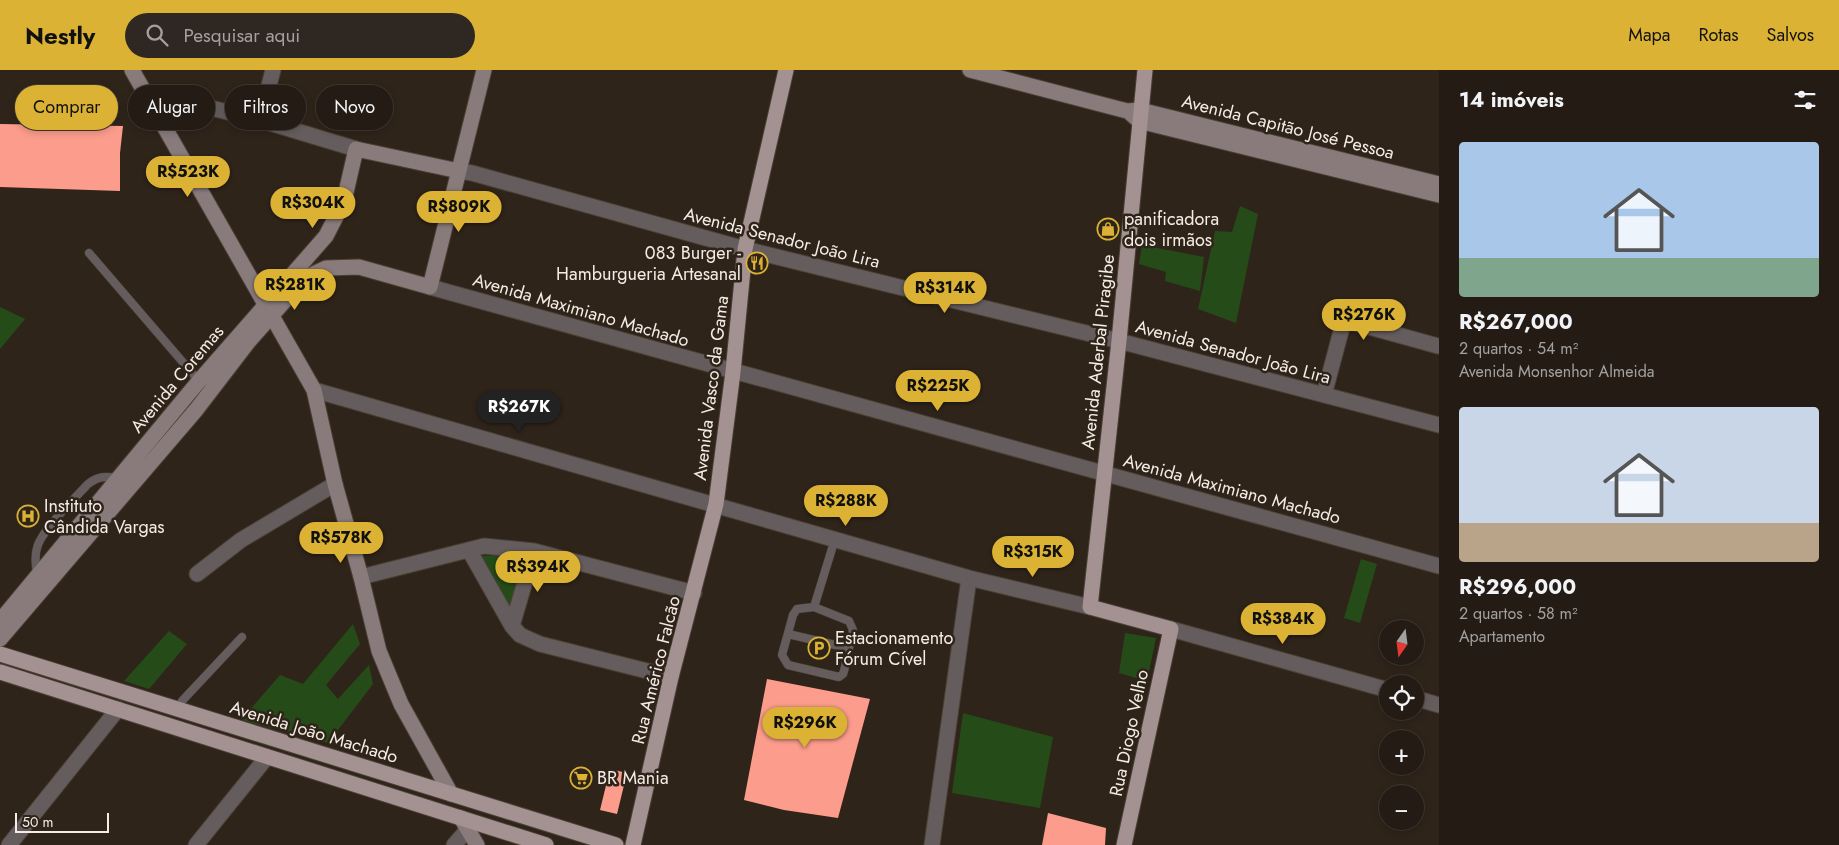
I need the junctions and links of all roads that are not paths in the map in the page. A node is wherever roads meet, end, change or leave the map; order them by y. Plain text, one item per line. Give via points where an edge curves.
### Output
1 (132, 70) edge
2 (273, 70) edge
3 (484, 70) edge
4 (786, 70) edge
5 (970, 70) edge
6 (1145, 70) edge
7 (142, 85) edge
8 (269, 85) edge
9 (1136, 114) junction
10 (167, 130) edge
11 (293, 130) edge
12 (356, 149) junction
13 (459, 171) junction
14 (1437, 191) edge
15 (745, 249) junction
16 (89, 253) dead end
17 (430, 287) junction
18 (295, 288) joint
19 (268, 310) junction
20 (1119, 341) junction
21 (1438, 346) edge
22 (733, 372) junction
23 (199, 381) junction
24 (314, 390) junction
25 (1324, 395) junction
26 (1439, 425) edge
27 (1105, 474) junction
28 (125, 481) junction
29 (335, 484) junction
30 (716, 504) junction
31 (835, 539) junction
32 (469, 550) junction
33 (534, 551) junction
34 (1439, 566) edge
35 (197, 574) dead end
36 (361, 577) junction
37 (969, 578) junction
38 (39, 583) junction
39 (694, 593) junction
40 (814, 607) junction
41 (1090, 607) junction
42 (0, 621) edge
43 (512, 626) junction
44 (1171, 629) junction
45 (788, 634) junction
46 (242, 636) dead end
47 (0, 639) edge
48 (848, 648) junction
49 (0, 654) edge
50 (0, 672) edge
51 (671, 677) junction
52 (1379, 687) edge
53 (1424, 701) edge
54 (1439, 705) edge
55 (118, 709) junction
56 (178, 710) junction
57 (267, 757) junction
58 (451, 794) junction
59 (464, 823) junction
60 (9, 845) edge
61 (196, 845) edge
62 (454, 845) edge
63 (477, 845) edge
64 (546, 845) edge
65 (616, 845) edge
66 (633, 845) edge
67 (932, 845) edge
68 (1124, 845) edge

1 - 7 street
2 - 8 street
3 - 13 street
4 - 15 main road, Avenida Vasco da Gama
5 - 9 street, Avenida Capitão José Pessoa
6 - 9 main road, Avenida Aderbal Piragibe
9 - 14 street, Avenida Capitão José Pessoa
9 - 20 main road, Avenida Aderbal Piragibe
10 - 19 street
11 - 12 street, Avenida Senador João Lira
12 - 13 street, Avenida Senador João Lira
12 - 19 street, Avenida Coremas via 344,202 336,220
13 - 15 street, Avenida Senador João Lira
13 - 17 street
15 - 20 street, Avenida Senador João Lira
15 - 22 main road, Avenida Vasco da Gama
16 - 23 lane
17 - 18 street, Avenida Maximiano Machado via 367,268 337,267 326,268 304,278
17 - 22 street, Avenida Maximiano Machado
18 - 19 street, Avenida Coremas
19 - 23 street, Avenida Coremas
19 - 24 street
19 - 28 street, Avenida Coremas via 196,410
20 - 25 street, Avenida Senador João Lira
20 - 27 main road, Avenida Aderbal Piragibe
21 - 25 street via 1344,320
22 - 27 street, Avenida Maximiano Machado
22 - 30 main road, Avenida Vasco da Gama
23 - 28 street, Avenida Coremas
24 - 29 street
24 - 30 street
25 - 26 street, Avenida Senador João Lira
27 - 34 street, Avenida Maximiano Machado
27 - 41 main road, Avenida Aderbal Piragibe
28 - 38 street, Avenida Coremas
28 - 38 lane via 103,476 94,478 42,536 36,555
29 - 35 street via 241,540
29 - 36 street
30 - 31 street
30 - 39 main road, Rua Américo Falcão
31 - 37 street
31 - 40 lane
32 - 33 street via 484,546
32 - 36 street
32 - 43 street
33 - 39 street
33 - 43 street
36 - 58 street via 389,678 400,704
37 - 41 street
37 - 67 street
38 - 42 street, Avenida Coremas
38 - 47 street, Avenida Coremas
39 - 51 main road, Rua Américo Falcão
40 - 45 lane via 797,608
40 - 48 lane via 852,624
41 - 44 main road
43 - 51 street via 520,635 540,644
44 - 52 street
44 - 68 main road, Rua Diogo Velho
45 - 48 lane
45 - 48 lane via 782,655 788,665 839,677 843,674
46 - 56 lane via 182,701
49 - 56 main road, Avenida João Machado
50 - 55 main road, Avenida João Machado
51 - 66 main road, Rua Américo Falcão
53 - 54 street
55 - 57 main road, Avenida João Machado
55 - 60 street
56 - 58 main road, Avenida João Machado
57 - 59 main road, Avenida João Machado
57 - 61 street
58 - 65 main road, Avenida João Machado
59 - 62 street
59 - 63 street
59 - 64 main road, Avenida João Machado

